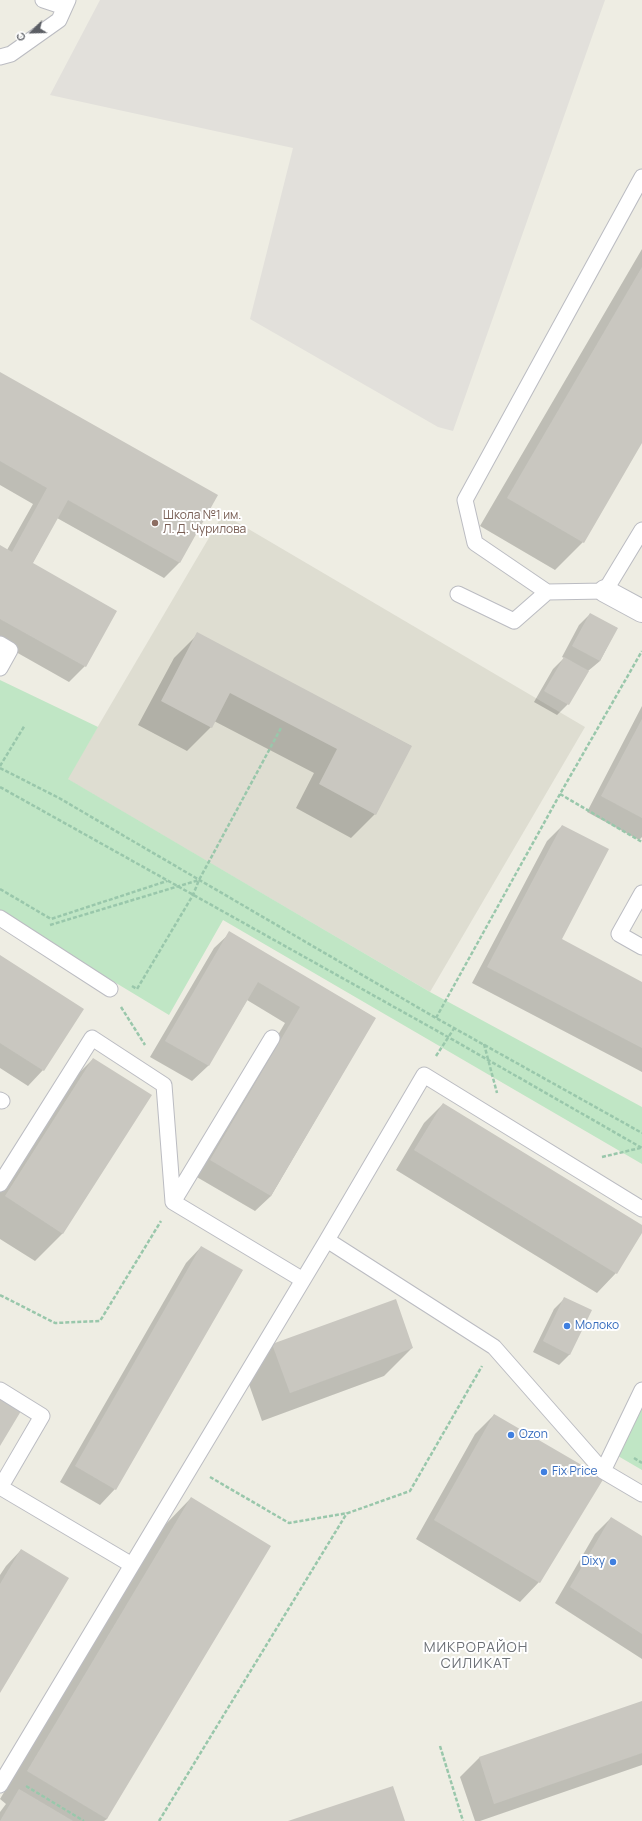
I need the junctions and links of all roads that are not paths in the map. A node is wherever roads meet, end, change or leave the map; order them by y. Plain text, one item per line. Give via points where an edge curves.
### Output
1 (43, 0) edge
2 (66, 3) edge
3 (0, 57) edge
4 (642, 177) edge
5 (642, 530) edge
6 (605, 591) junction
7 (547, 592) junction
8 (458, 594) dead end
9 (642, 611) edge
10 (0, 644) edge
11 (0, 668) edge
12 (642, 893) edge
13 (0, 918) edge
14 (642, 947) edge
15 (110, 989) dead end
16 (272, 1038) dead end
17 (0, 1184) edge
18 (173, 1202) junction
19 (642, 1209) edge
20 (327, 1240) junction
21 (303, 1280) junction
22 (0, 1390) edge
23 (642, 1390) edge
24 (603, 1470) junction
25 (0, 1488) edge
26 (642, 1494) edge
27 (132, 1565) junction
28 (3, 1779) edge

1 - 2 lane
2 - 3 lane via 59,20 11,54
4 - 7 lane via 465,500 475,543
5 - 6 lane
6 - 7 lane
6 - 9 street
7 - 8 lane via 514,621
10 - 11 lane via 10,650
12 - 14 lane via 619,934
13 - 15 lane
16 - 18 lane
17 - 18 lane via 92,1038 164,1085
18 - 21 lane
19 - 20 lane via 424,1075
20 - 21 lane
20 - 24 lane via 494,1347
21 - 27 lane
22 - 25 lane via 42,1416
23 - 24 lane
24 - 26 lane
25 - 27 lane
27 - 28 lane

